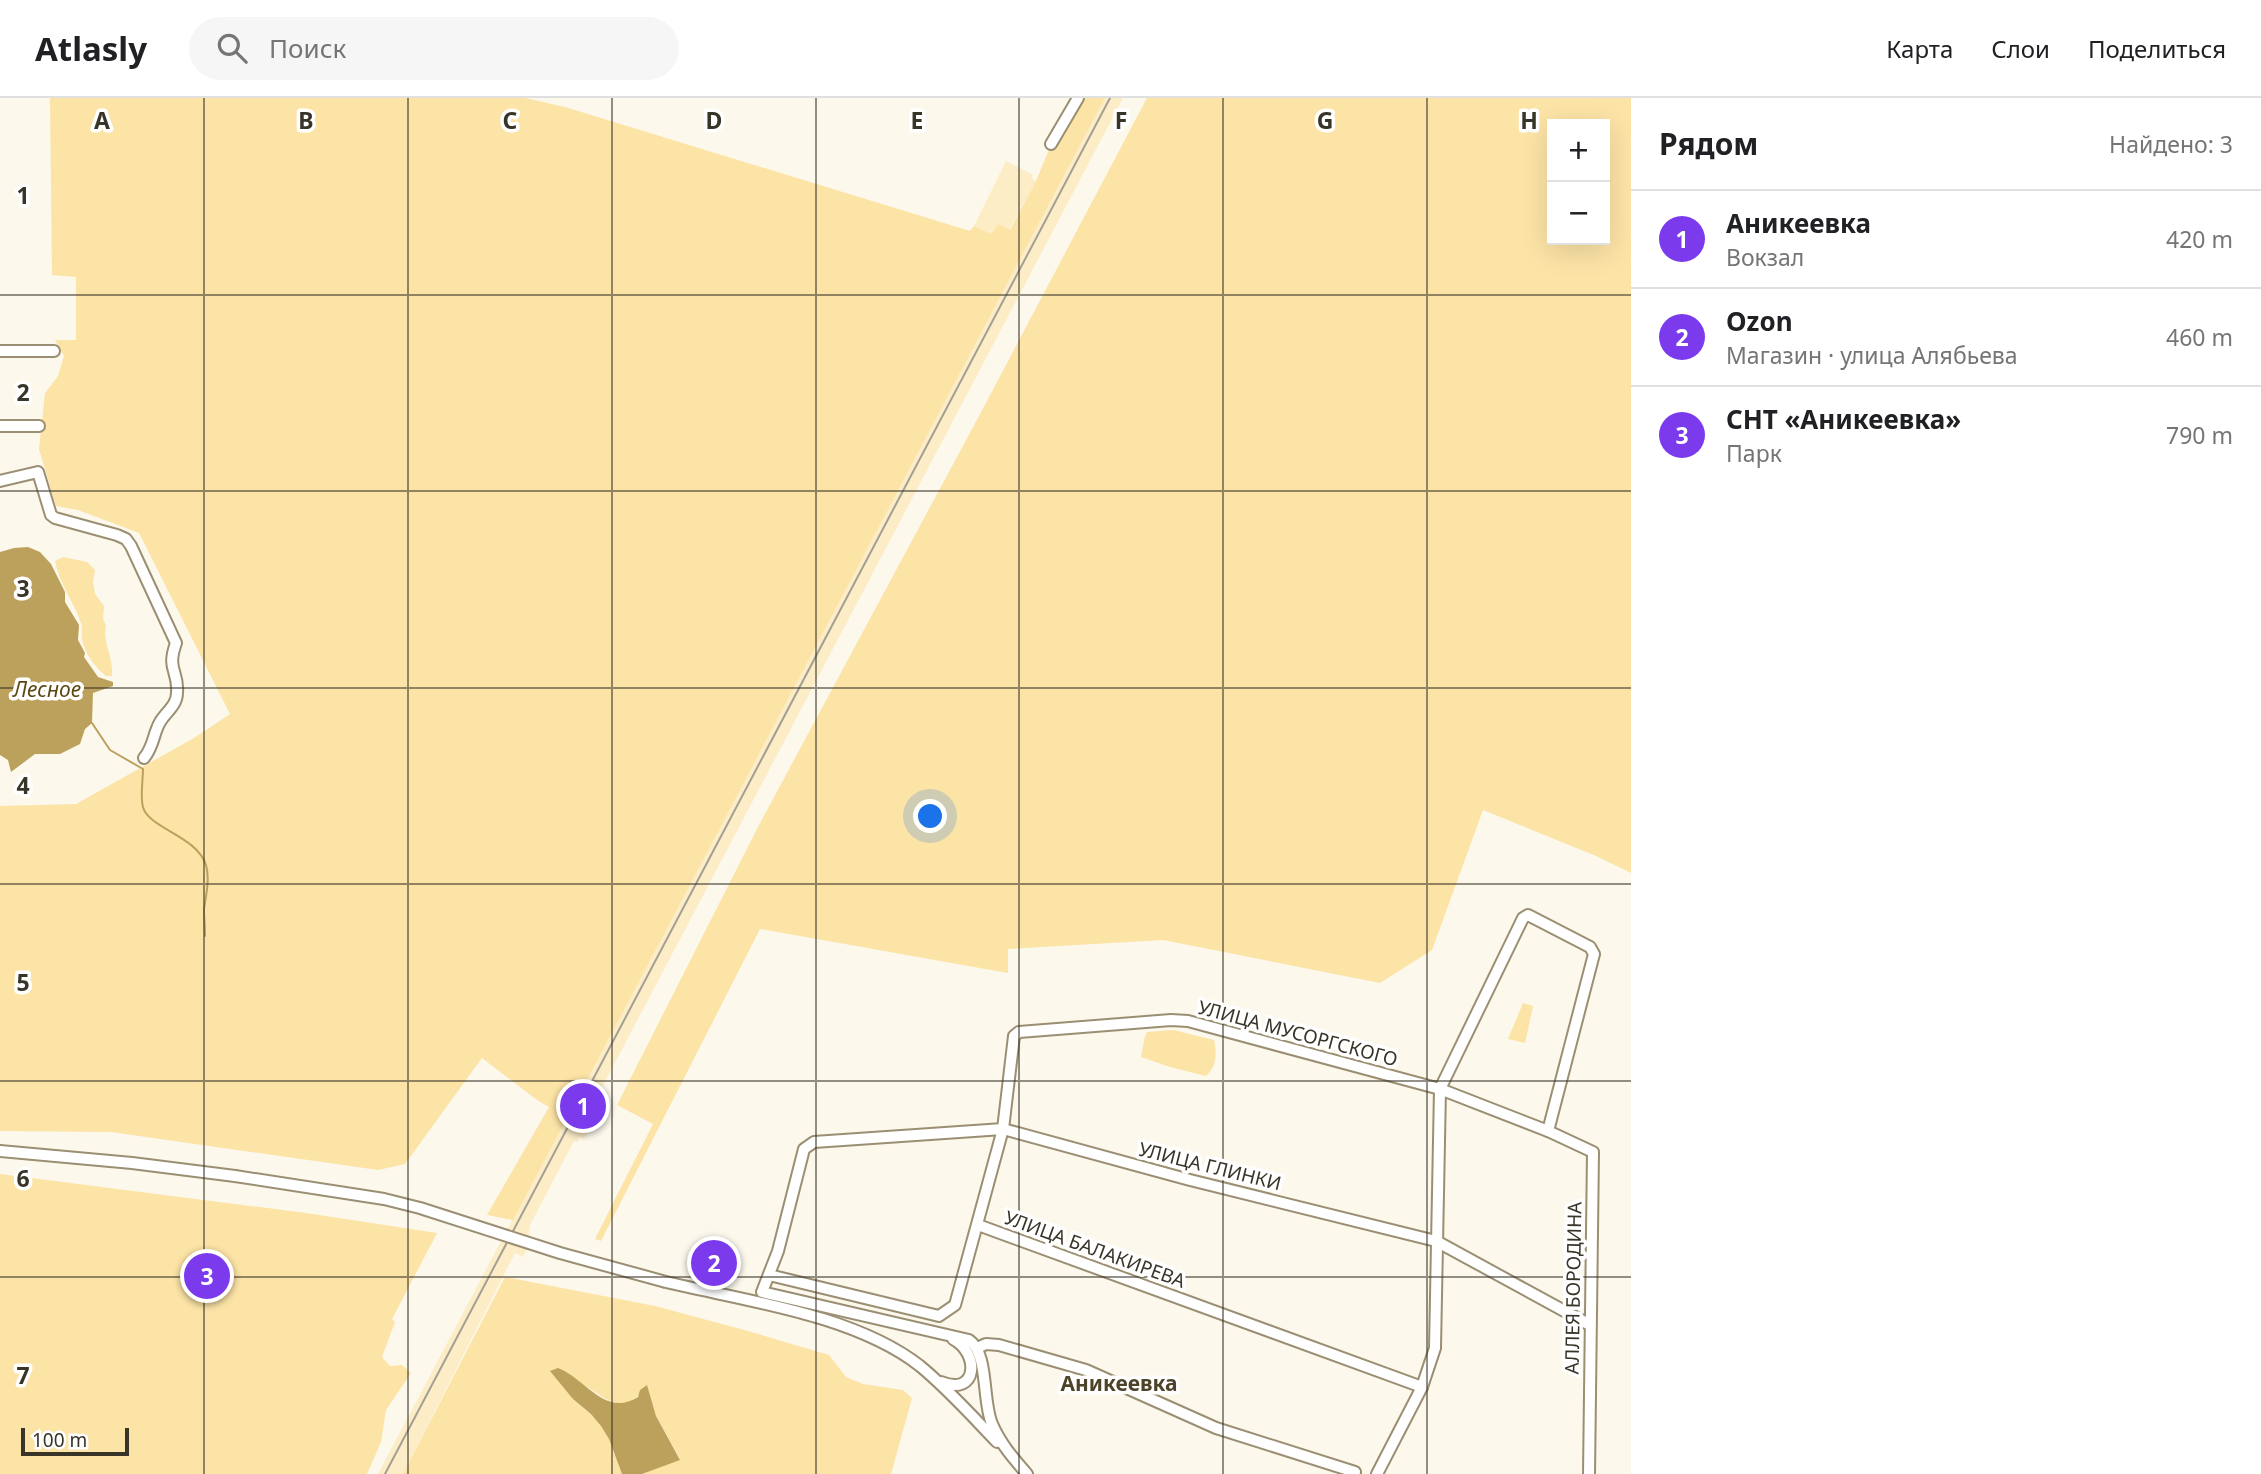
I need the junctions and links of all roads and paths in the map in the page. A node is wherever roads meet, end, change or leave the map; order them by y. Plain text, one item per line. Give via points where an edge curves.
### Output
1 (1078, 98) edge
2 (1051, 144) dead end
3 (0, 351) edge
4 (54, 351) dead end
5 (0, 426) edge
6 (39, 426) dead end
7 (0, 481) edge
8 (144, 758) dead end
9 (1440, 1089) junction
10 (1003, 1129) junction
11 (1548, 1131) junction
12 (0, 1151) edge
13 (978, 1225) junction
14 (1436, 1241) junction
15 (769, 1275) junction
16 (1590, 1325) junction
17 (939, 1332) junction
18 (977, 1348) junction
19 (933, 1377) junction
20 (1422, 1387) junction
21 (1014, 1459) junction
22 (1355, 1472) dead end
23 (1027, 1474) edge
24 (1377, 1474) edge
25 (1590, 1474) edge

1 - 2 street
3 - 4 street
5 - 6 street
7 - 8 street via 38,472 51,515 117,534 131,546 176,643 170,659 177,695
9 - 10 street, УЛИЦА МУСОРГСКОГО via 1188,1021 1019,1032 1014,1036
9 - 11 street, УЛИЦА МУСОРГСКОГО
9 - 11 street via 1522,918 1532,916 1590,947 1594,954
9 - 14 street
10 - 13 street
10 - 14 street, УЛИЦА ГЛИНКИ
10 - 15 street, УЛИЦА ГЛИНКИ via 814,1142 804,1149
11 - 16 street, АЛЛЕЯ БОРОДИНА via 1593,1152
12 - 19 street, bridge via 132,1163 384,1199 666,1282 823,1319 887,1345
13 - 15 street, УЛИЦА БАЛАКИРЕВА via 956,1305 939,1316
13 - 20 street, УЛИЦА БАЛАКИРЕВА
14 - 16 street, УЛИЦА ГЛИНКИ
14 - 20 street via 1436,1348
15 - 17 street via 762,1292
16 - 25 street, АЛЛЕЯ БОРОДИНА
17 - 18 street via 969,1340
17 - 19 street via 966,1349 972,1369 961,1385 944,1384
18 - 21 street via 991,1423
18 - 22 street via 999,1345 1086,1370 1216,1428
19 - 21 street
20 - 24 street
21 - 23 street

